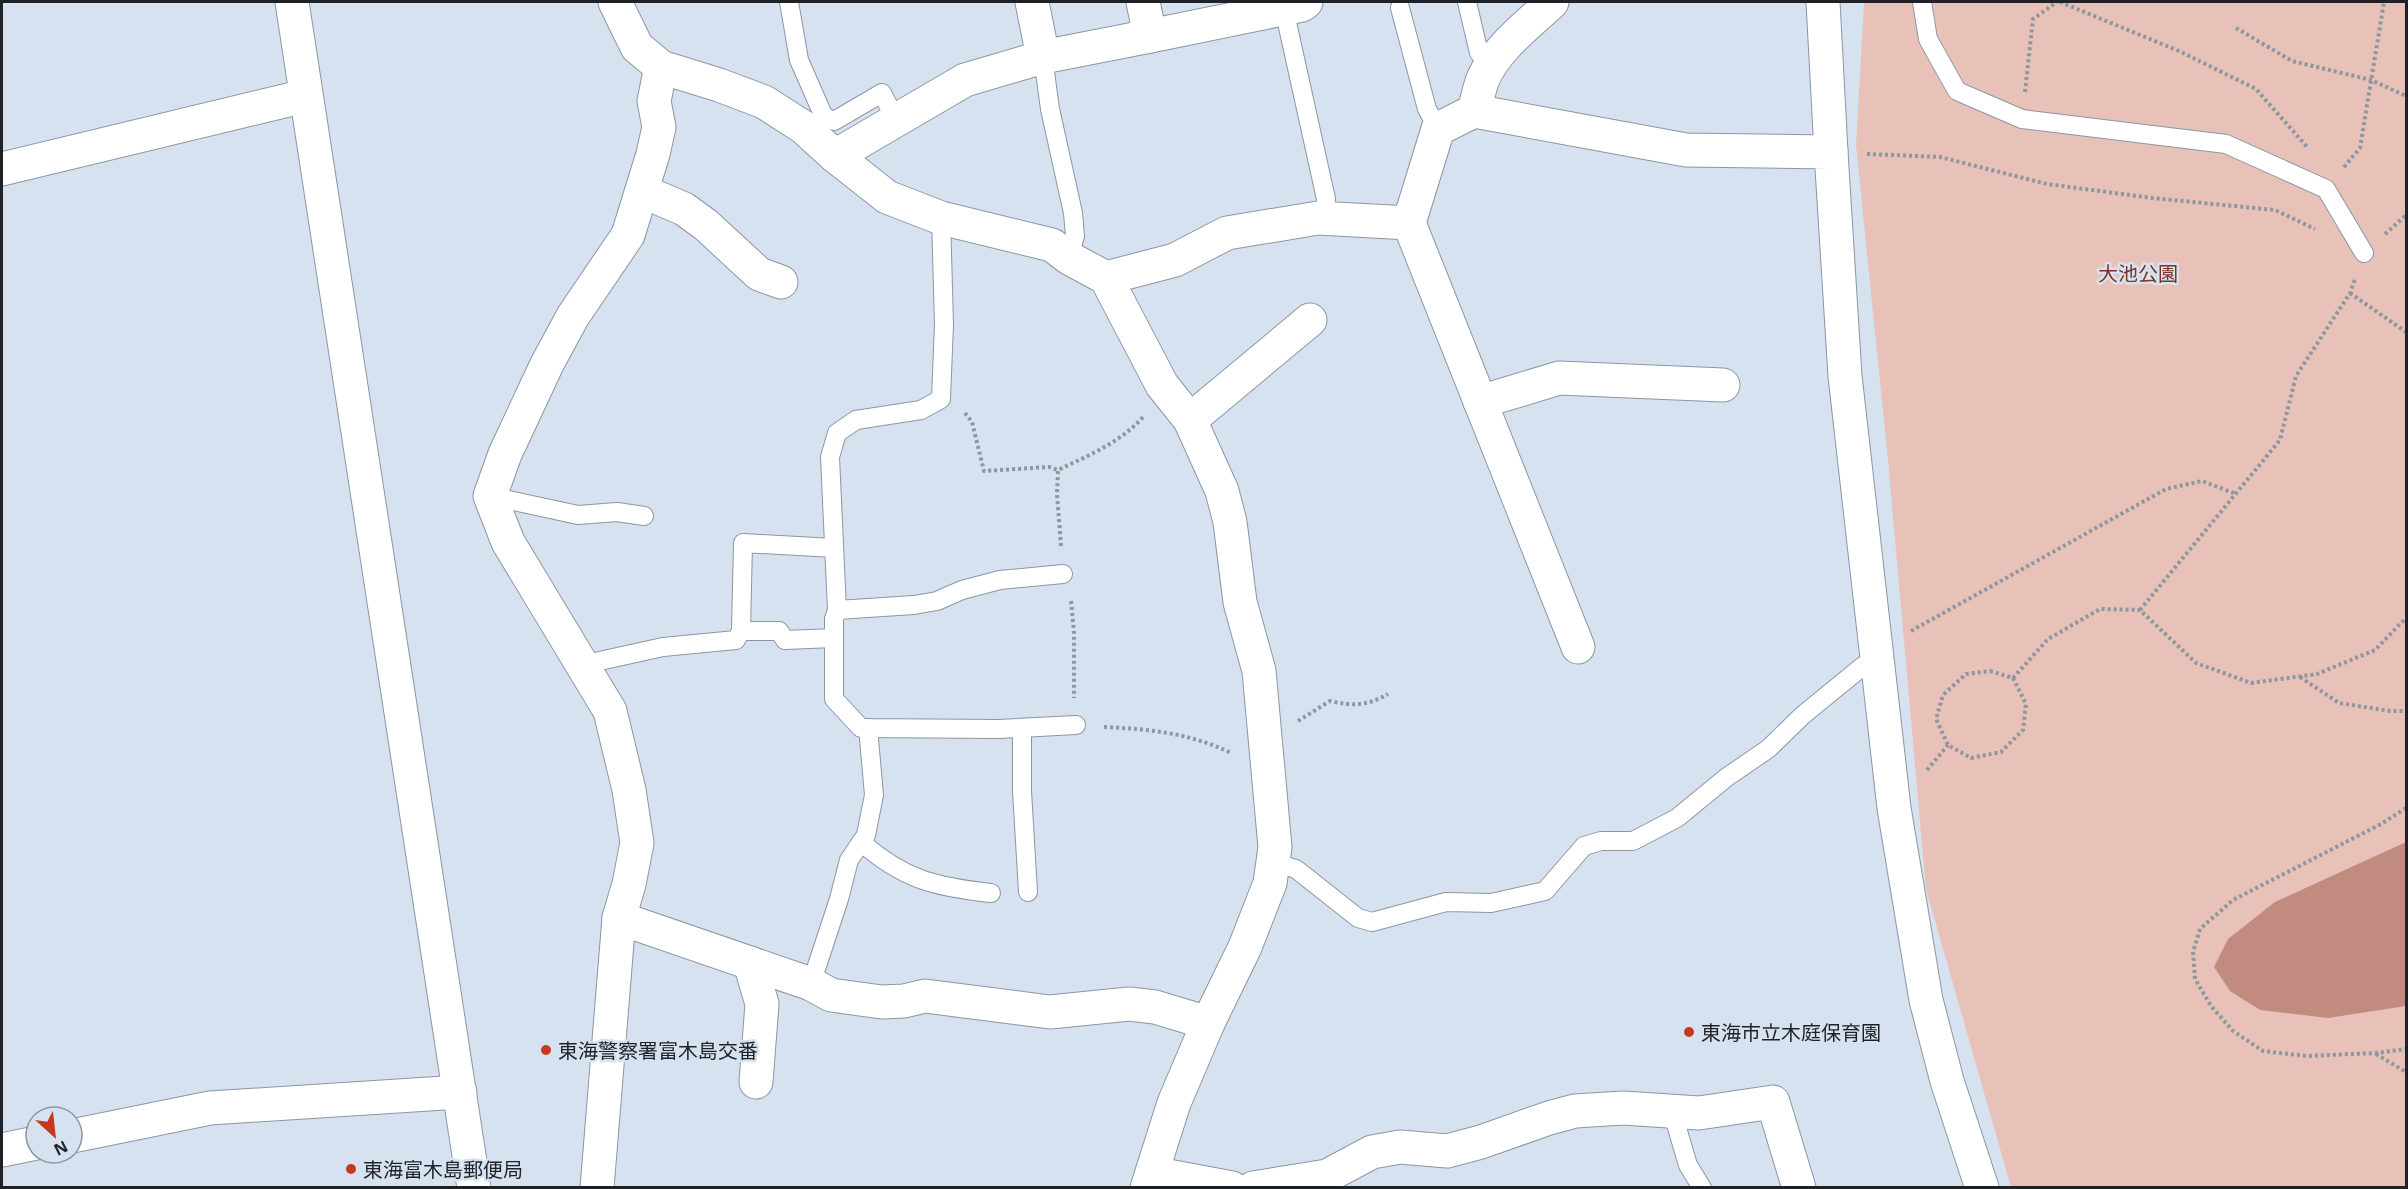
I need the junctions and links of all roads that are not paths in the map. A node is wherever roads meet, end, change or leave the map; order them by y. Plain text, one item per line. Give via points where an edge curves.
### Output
1 (292, 2) edge
2 (615, 2) edge
3 (789, 2) edge
4 (1032, 2) edge
5 (1143, 2) edge
6 (1467, 2) edge
7 (1552, 2) edge
8 (1822, 2) edge
9 (1922, 2) edge
10 (1295, 5) edge
11 (1400, 8) dead end
12 (1150, 36) junction
13 (1043, 57) junction
14 (1493, 65) junction
15 (661, 67) junction
16 (305, 96) junction
17 (1474, 111) junction
18 (897, 122) junction
19 (1438, 129) junction
20 (1831, 152) junction
21 (835, 156) junction
22 (2, 169) edge
23 (642, 191) junction
24 (941, 218) junction
25 (1325, 219) junction
26 (1409, 223) junction
27 (2364, 253) road end
28 (1069, 258) junction
29 (1106, 278) junction
30 (781, 282) dead end
31 (1310, 320) dead end
32 (1723, 385) dead end
33 (1480, 402) junction
34 (1190, 420) junction
35 (490, 496) junction
36 (644, 516) dead end
37 (834, 548) junction
38 (1063, 574) road end
39 (837, 610) junction
40 (741, 631) junction
41 (834, 638) junction
42 (1578, 647) dead end
43 (1877, 657) junction
44 (586, 668) junction
45 (1076, 725) road end
46 (868, 728) junction
47 (1022, 728) junction
48 (861, 842) junction
49 (1273, 862) junction
50 (1028, 892) dead end
51 (991, 893) dead end
52 (619, 918) junction
53 (750, 963) junction
54 (811, 984) junction
55 (1208, 1023) junction
56 (756, 1082) dead end
57 (460, 1092) junction
58 (1672, 1111) junction
59 (84, 1134) edge
60 (24, 1145) edge
61 (2, 1150) edge
62 (1150, 1180) edge
63 (474, 1188) edge
64 (597, 1188) edge
65 (1233, 1188) edge
66 (1253, 1188) edge
67 (1702, 1188) edge
68 (1799, 1188) edge
69 (1982, 1188) edge

1 - 16 street
2 - 15 street via 637,47
3 - 18 lane via 799,60 825,117 834,121 882,93
4 - 13 street
5 - 12 street
6 - 14 lane via 1479,53
7 - 14 street
8 - 20 street
9 - 27 lane via 1928,39 1957,91 2022,119 2226,144 2326,189
10 - 12 street
10 - 25 lane via 1326,199
11 - 19 lane via 1427,109
12 - 13 street
13 - 18 street via 965,80
13 - 28 lane via 1073,213 1075,236
14 - 17 street via 1484,78
15 - 21 street via 764,102
15 - 23 street via 654,101 659,127
16 - 22 street
16 - 57 street
17 - 19 street
17 - 20 street via 1686,150
18 - 21 street
19 - 26 street
20 - 43 street via 1845,376
21 - 24 street via 887,197
23 - 30 street via 684,209 759,274
23 - 35 street via 628,235 573,316 552,355 504,454
24 - 28 street via 1052,244
24 - 37 lane via 941,399 921,410 855,420 837,433 830,457
25 - 26 street
25 - 29 street via 1227,233 1175,260
26 - 33 street
28 - 29 street
29 - 34 street via 1162,385
31 - 34 street
32 - 33 street via 1559,378
33 - 42 street
34 - 49 street via 1222,491 1240,602 1259,671 1275,847
35 - 36 lane via 578,515 617,512
35 - 44 street via 508,542
37 - 39 lane
37 - 40 lane via 743,543
38 - 39 lane via 1000,580 914,605
39 - 41 lane
40 - 41 lane via 778,631 785,640
40 - 44 lane via 736,640 663,647 595,662
41 - 46 lane via 834,699 861,728
43 - 49 lane via 1803,715 1768,749 1677,818 1633,841 1601,841 1584,846 1545,891 1491,903 1446,902 1372,922 1358,918 1296,869
43 - 69 street via 1894,808 1926,1000
44 - 52 street via 610,711 637,843
45 - 47 lane
46 - 47 lane
46 - 48 lane via 874,795
47 - 50 lane
48 - 51 lane via 903,872 931,885
48 - 54 lane via 849,860
49 - 55 street via 1270,883 1245,947
52 - 53 street
52 - 64 street
53 - 54 street
53 - 56 street via 762,1004
54 - 55 street via 831,995 882,1002 904,1002 925,996 1050,1012 1130,1004 1155,1007
55 - 62 street via 1174,1102
57 - 59 street via 210,1108
57 - 63 street
58 - 66 street via 1575,1111 1447,1151 1400,1147 1372,1152 1327,1176
58 - 67 lane via 1688,1165
58 - 68 street via 1699,1113 1773,1102
60 - 61 street
62 - 65 street

